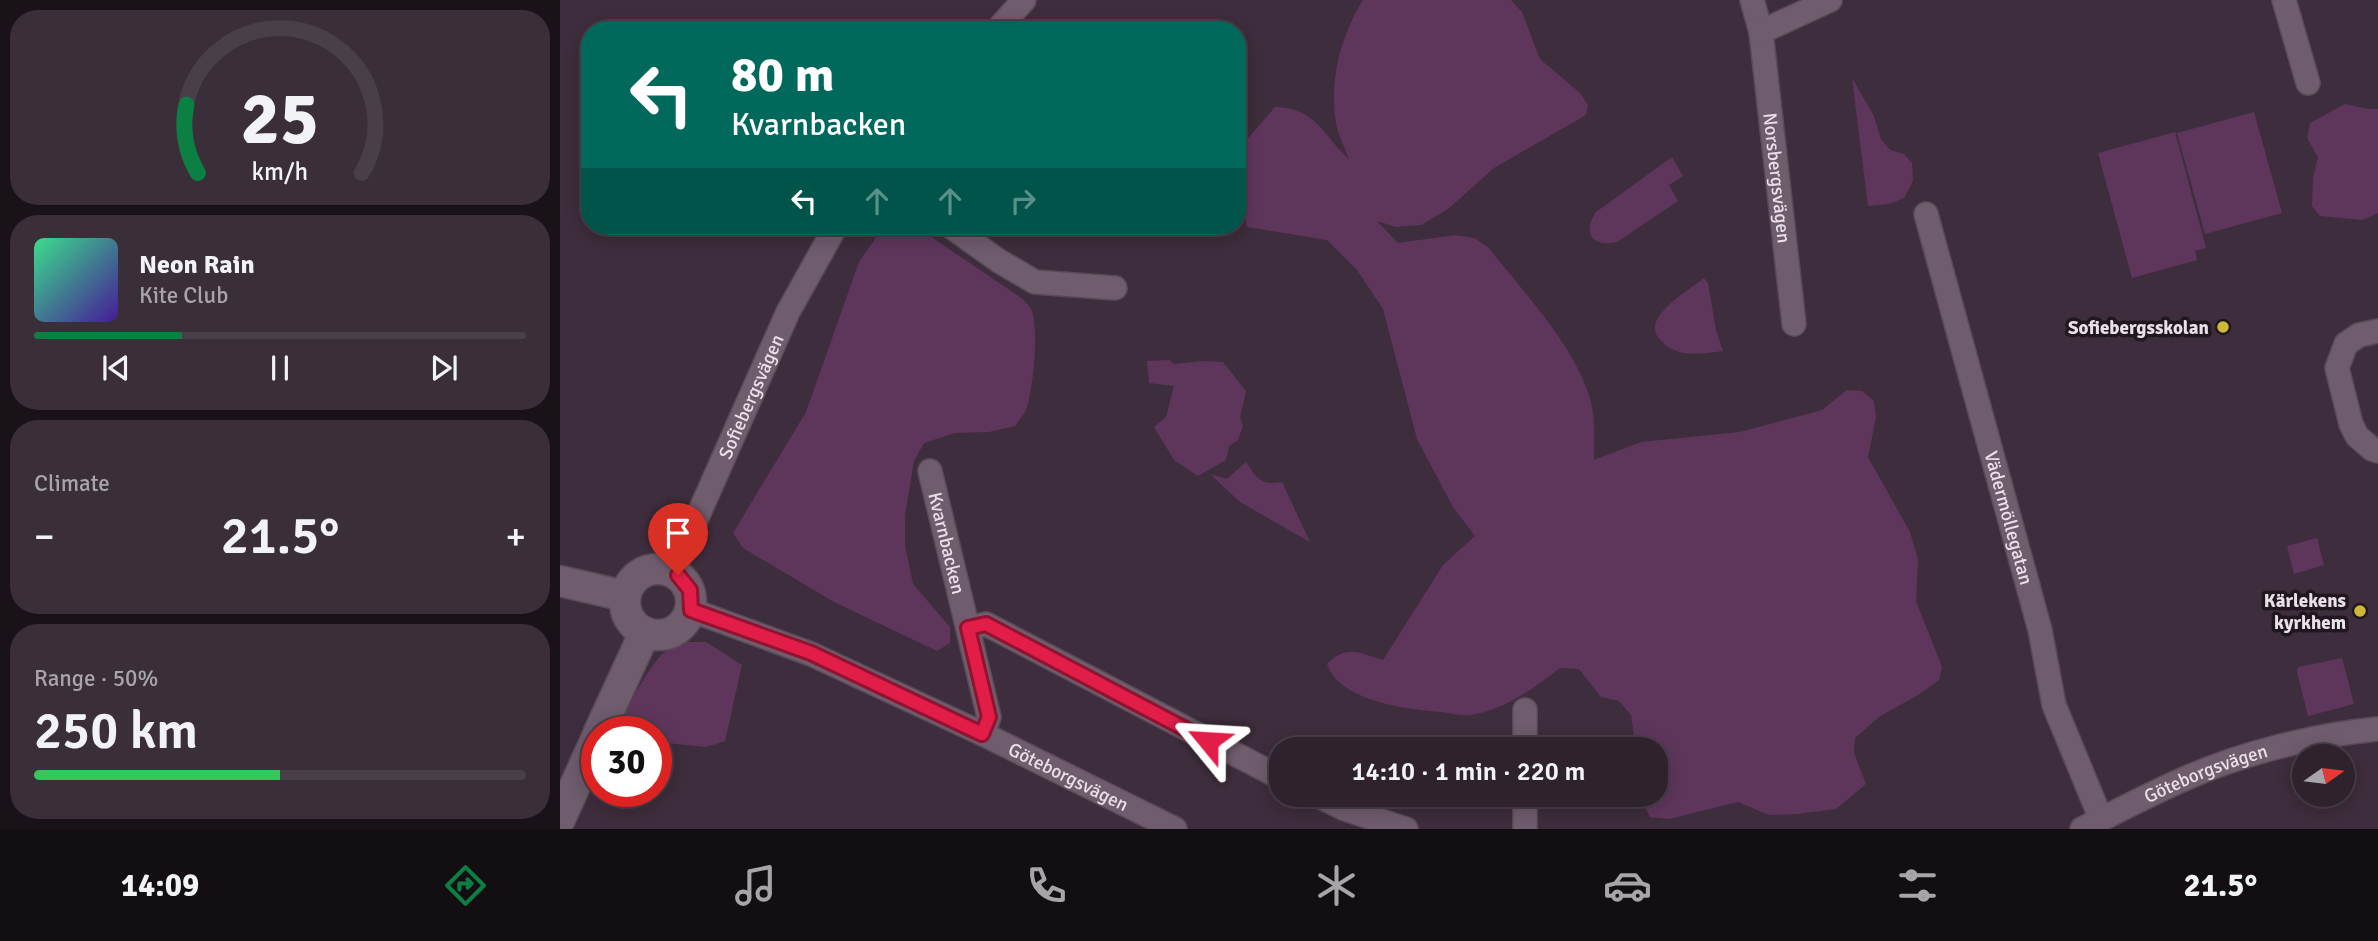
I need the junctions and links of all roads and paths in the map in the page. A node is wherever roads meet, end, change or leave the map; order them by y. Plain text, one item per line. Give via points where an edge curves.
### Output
1 (1024, 0) edge
2 (1752, 0) edge
3 (1830, 0) edge
4 (2284, 0) edge
5 (1005, 21) edge
6 (1761, 32) junction
7 (2308, 83) dead end
8 (1926, 214) dead end
9 (831, 235) edge
10 (963, 235) edge
11 (1115, 288) dead end
12 (1794, 324) dead end
13 (2378, 331) edge
14 (2378, 452) edge
15 (930, 471) dead end
16 (673, 572) junction
17 (560, 581) edge
18 (625, 596) junction
19 (691, 610) junction
20 (968, 628) junction
21 (645, 632) junction
22 (1525, 710) dead end
23 (606, 716) edge
24 (2378, 729) edge
25 (982, 734) junction
26 (1525, 737) edge
27 (1269, 772) edge
28 (581, 773) edge
29 (1341, 807) edge
30 (1525, 807) edge
31 (560, 820) edge
32 (2092, 824) edge
33 (1175, 829) edge
34 (1406, 829) edge
35 (1525, 829) edge

1 - 5 street
2 - 6 street, Norsbergsvägen
3 - 6 street
4 - 7 street
6 - 12 street, Norsbergsvägen
8 - 32 street, Vädermöllegatan via 2040,630 2054,705
9 - 16 street, Sofiebergsvägen via 788,312
10 - 11 street via 1035,282
13 - 14 street via 2346,344 2337,368 2351,424 2357,436
15 - 20 street, Kvarnbacken
16 - 18 street via 657,568 640,573
16 - 19 street via 687,584
17 - 18 street
18 - 21 street via 630,620
19 - 21 street via 670,633
19 - 25 street, Göteborgsvägen via 811,653
20 - 25 street, Kvarnbacken via 989,717
20 - 27 street via 986,624
21 - 23 street
22 - 26 street
24 - 32 street, Göteborgsvägen via 2281,747 2220,765
25 - 33 street, Göteborgsvägen
28 - 31 street
29 - 34 street
30 - 35 street

